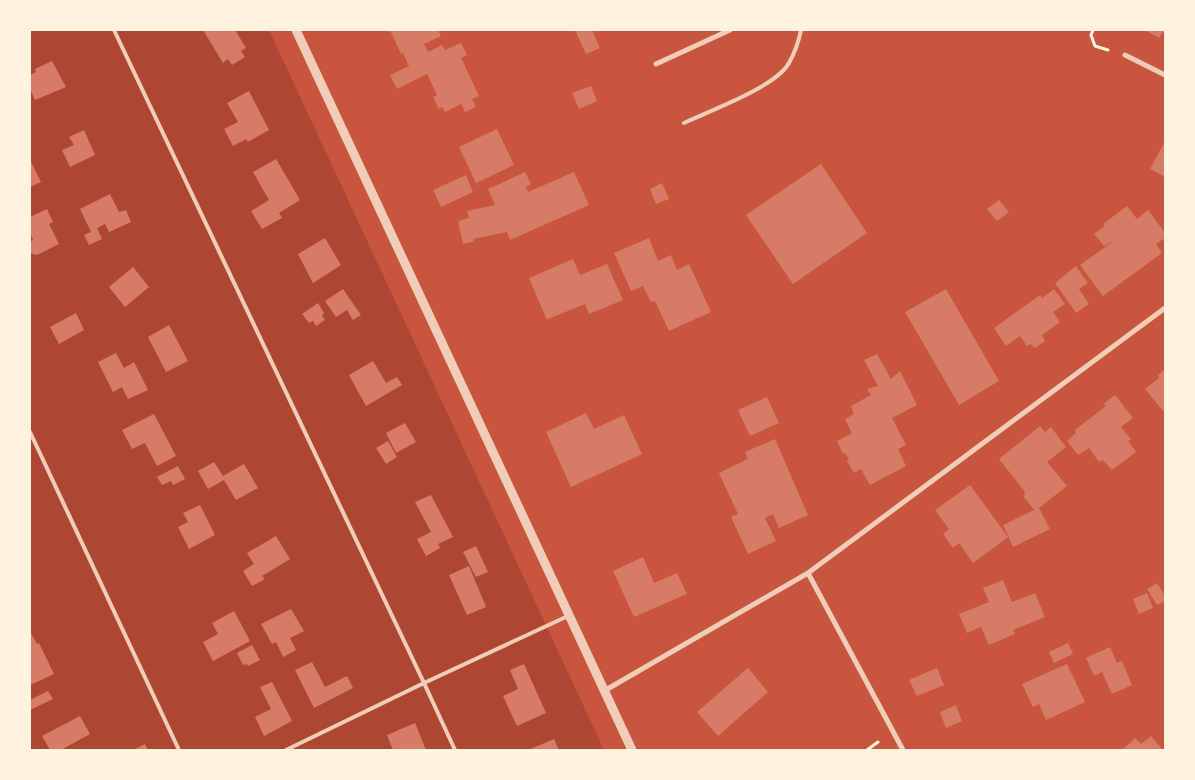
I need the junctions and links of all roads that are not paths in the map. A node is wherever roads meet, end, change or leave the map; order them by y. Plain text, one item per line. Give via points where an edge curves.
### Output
1 (114, 30) edge
2 (296, 30) edge
3 (730, 30) edge
4 (801, 30) edge
5 (1125, 55) road end
6 (656, 64) dead end
7 (1165, 75) edge
8 (684, 123) dead end
9 (1165, 308) edge
10 (30, 432) edge
11 (808, 573) junction
12 (569, 615) junction
13 (424, 683) junction
14 (604, 691) junction
15 (179, 750) edge
16 (286, 750) edge
17 (455, 750) edge
18 (632, 750) edge
19 (903, 750) edge

1 - 13 lane
2 - 12 street
3 - 6 street
4 - 8 lane via 789,64 777,76 759,88
5 - 7 street
9 - 11 street
10 - 15 lane
11 - 14 street
11 - 19 street
12 - 13 lane
12 - 14 street
13 - 16 lane
13 - 17 lane
14 - 18 street

